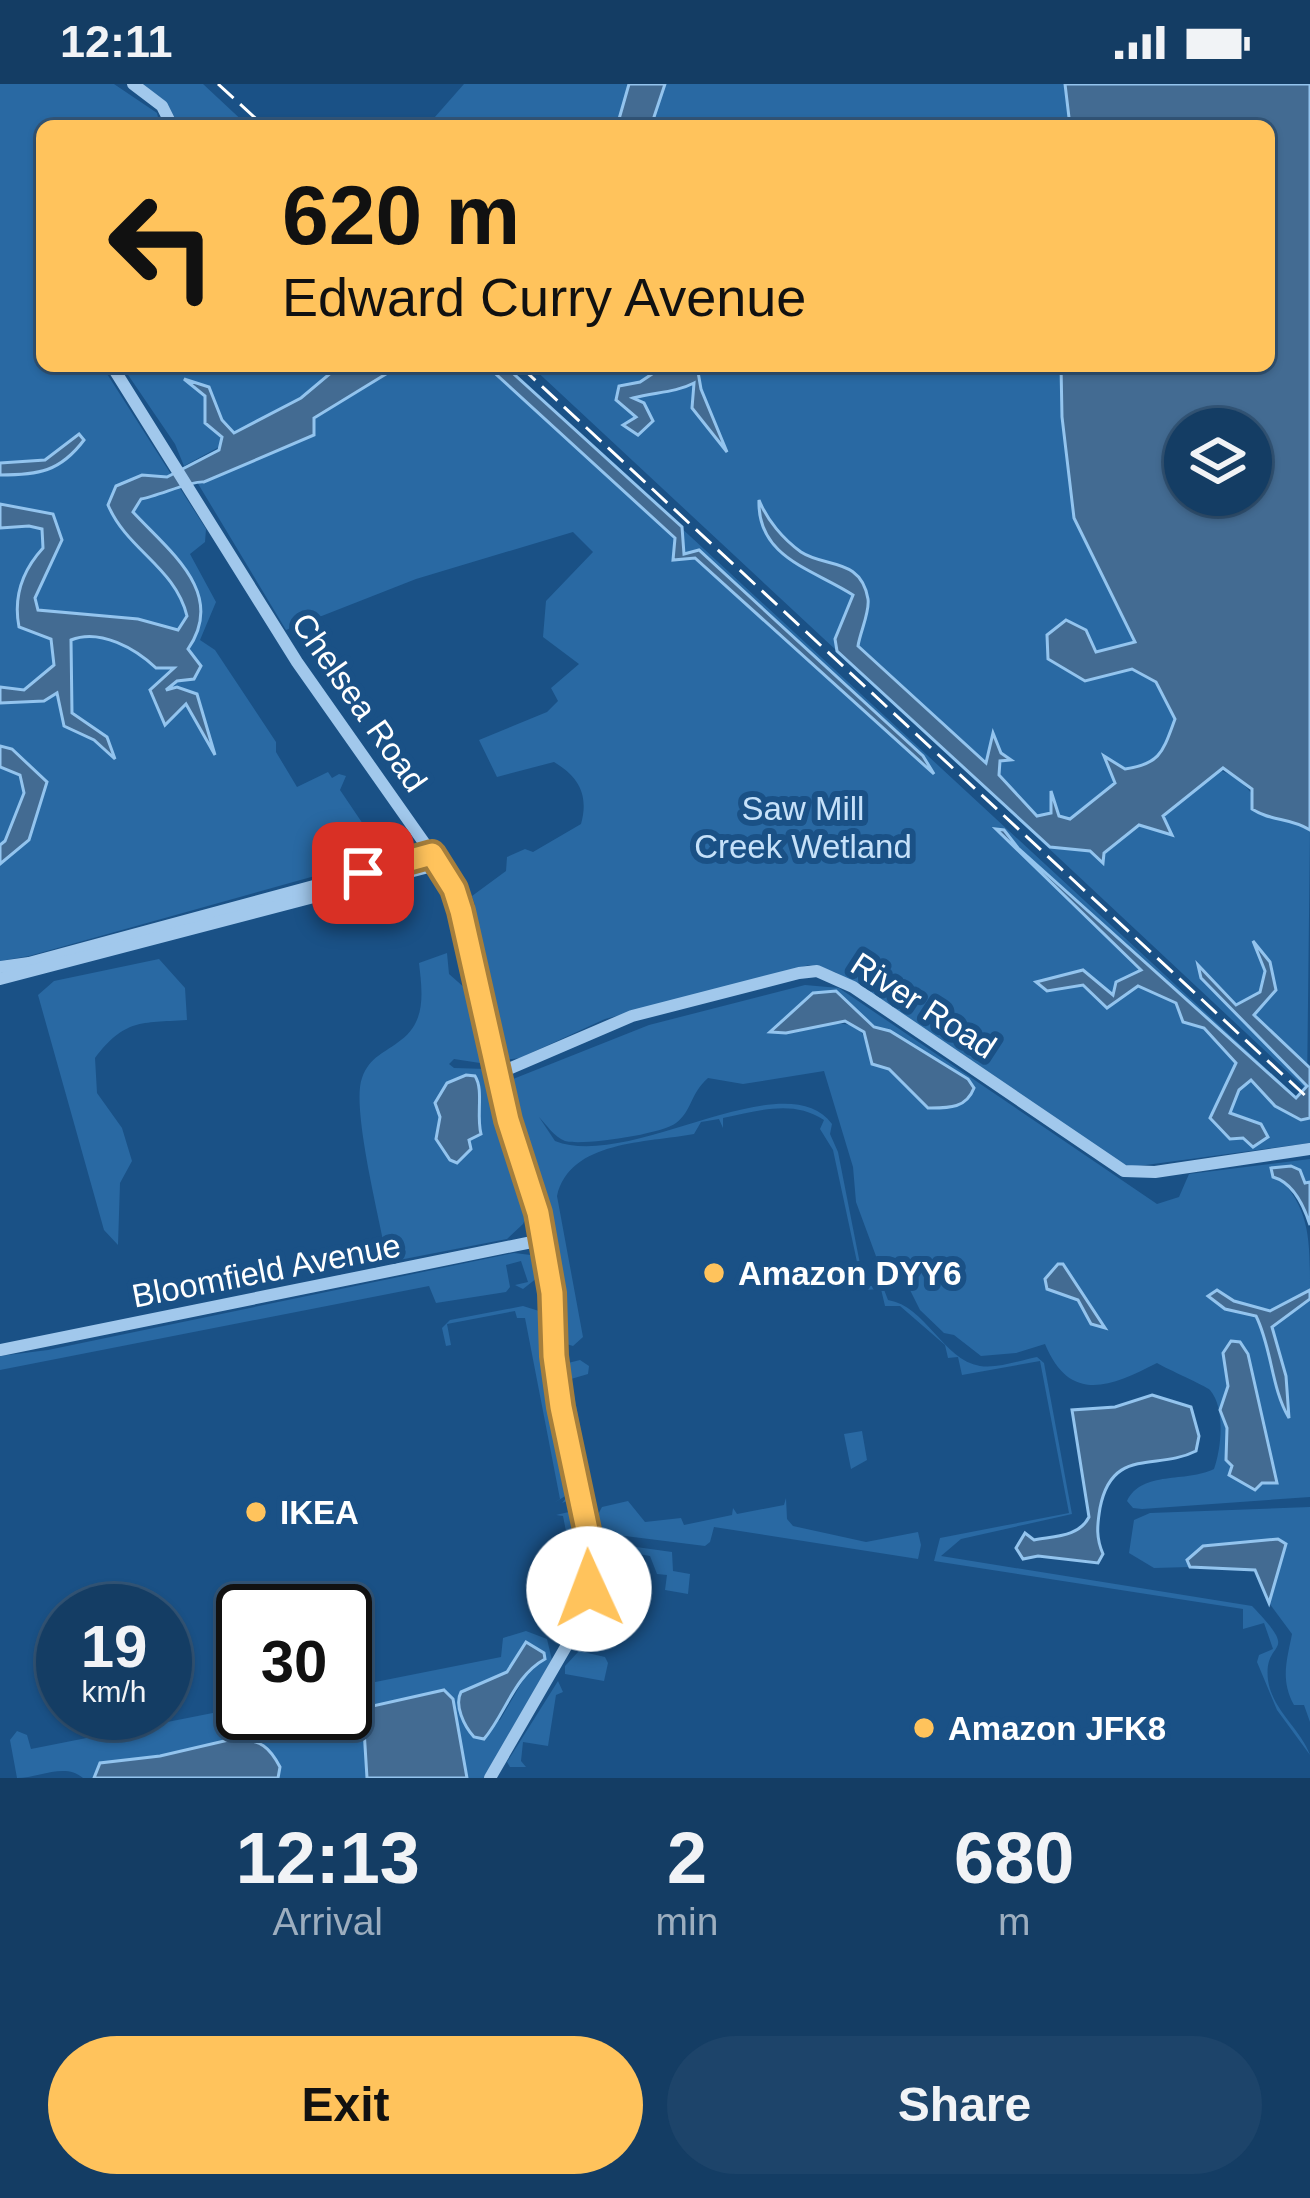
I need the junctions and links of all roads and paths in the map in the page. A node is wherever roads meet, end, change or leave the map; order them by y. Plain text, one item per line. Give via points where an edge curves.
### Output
1 (133, 84) edge
2 (169, 120) edge
3 (116, 372) edge
4 (436, 859) junction
5 (294, 897) junction
6 (0, 967) edge
7 (0, 979) edge
8 (497, 1074) junction
9 (1310, 1149) edge
10 (542, 1240) junction
11 (0, 1351) edge
12 (490, 1778) edge

1 - 2 street
3 - 4 street, Chelsea Road via 297,662
4 - 5 street
4 - 8 street, Chelsea Road via 461,911
5 - 6 street
5 - 7 street
8 - 9 street, River Road via 632,1016 817,971 854,987 1124,1171
8 - 10 street, Chelsea Road
10 - 11 street, Bloomfield Avenue
10 - 12 street, Chelsea Road via 561,1407 590,1544 589,1589 571,1638

